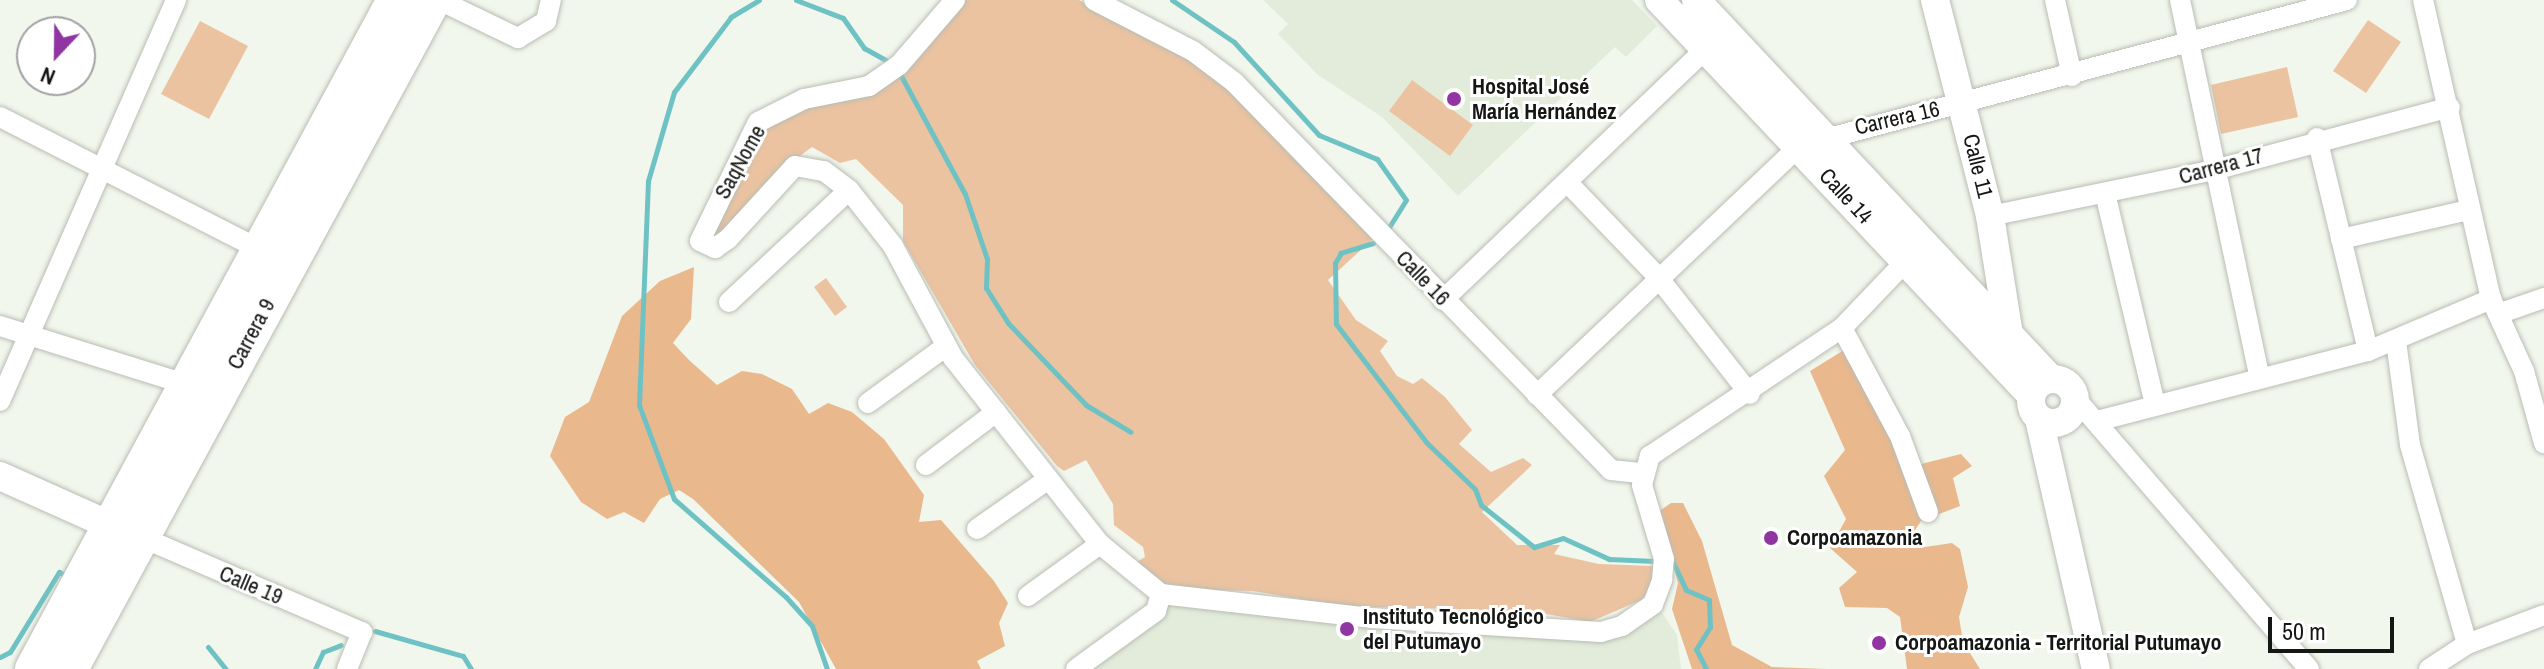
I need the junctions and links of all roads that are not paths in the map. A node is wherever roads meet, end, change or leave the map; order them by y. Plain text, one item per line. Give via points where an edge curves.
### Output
1 (176, 0) edge
2 (551, 0) edge
3 (955, 0) edge
4 (1094, 0) edge
5 (1659, 0) edge
6 (1696, 0) edge
7 (1935, 0) edge
8 (2055, 0) edge
9 (2180, 0) edge
10 (2347, 0) edge
11 (2423, 0) edge
12 (411, 4) edge
13 (1120, 5) edge
14 (2313, 5) edge
15 (2190, 47) junction
16 (1706, 49) junction
17 (2072, 76) junction
18 (1962, 103) junction
19 (2450, 107) junction
20 (0, 118) edge
21 (2317, 138) junction
22 (1810, 141) junction
23 (106, 166) junction
24 (2214, 170) junction
25 (1567, 182) junction
26 (849, 190) junction
27 (2105, 193) junction
28 (2469, 210) junction
29 (1990, 216) junction
30 (2341, 239) junction
31 (261, 250) junction
32 (1906, 261) junction
33 (1657, 276) junction
34 (2544, 298) edge
35 (1443, 300) junction
36 (729, 302) dead end
37 (2495, 306) junction
38 (0, 326) edge
39 (1842, 328) junction
40 (31, 333) junction
41 (2009, 334) junction
42 (2396, 341) junction
43 (945, 347) junction
44 (2368, 351) junction
45 (2260, 378) junction
46 (202, 391) junction
47 (1750, 394) junction
48 (1537, 395) junction
49 (2040, 397) junction
50 (2075, 398) junction
51 (0, 401) edge
52 (868, 403) dead end
53 (2155, 404) junction
54 (996, 412) junction
55 (2101, 420) junction
56 (2544, 443) edge
57 (926, 465) dead end
58 (1642, 473) junction
59 (0, 476) edge
60 (1047, 480) junction
61 (1928, 512) dead end
62 (977, 529) dead end
63 (126, 532) junction
64 (1100, 544) junction
65 (1161, 594) junction
66 (1028, 596) dead end
67 (2544, 615) edge
68 (2467, 644) junction
69 (33, 669) edge
70 (70, 669) edge
71 (347, 669) edge
72 (1076, 669) edge
73 (2096, 669) edge
74 (2309, 669) edge
75 (2429, 669) edge

1 - 23 street
2 - 12 street via 546,21 518,38
3 - 26 street, SaqNome via 894,69 869,86 791,103 758,122 700,241 715,248 728,239 795,166 824,171
4 - 13 street, Calle 16
5 - 16 street, Calle 14
6 - 22 street, Calle 14
7 - 18 street, Calle 11
8 - 17 street
9 - 15 street
10 - 14 street, Carrera 16
11 - 19 street
12 - 31 highway, Carrera 9
12 - 46 highway, Carrera 9
13 - 35 street, Calle 16 via 1234,82
14 - 15 street, Carrera 16
15 - 17 street, Carrera 16
15 - 24 street
16 - 22 street, Calle 14
16 - 25 street
17 - 18 street, Carrera 16
18 - 22 street, Carrera 16
18 - 29 street, Calle 11
19 - 21 street, Carrera 17
19 - 28 street
20 - 23 street
21 - 24 street, Carrera 17
21 - 30 street
22 - 32 street, Calle 14
22 - 33 street, Carrera 16
22 - 41 street, Calle 14
23 - 31 street
23 - 40 street
24 - 27 street, Carrera 17
24 - 45 street
25 - 33 street
25 - 35 street
26 - 36 street
26 - 43 street via 893,246
27 - 29 street, Carrera 17
27 - 53 street
28 - 30 street
28 - 37 street
29 - 41 street, Calle 11
30 - 44 street
31 - 46 highway, Carrera 9
32 - 39 street
32 - 49 street, Calle 14
33 - 47 street
33 - 48 street, Carrera 16
34 - 37 street
35 - 48 street, Calle 16
37 - 42 street
37 - 56 street
38 - 40 street
39 - 47 street
39 - 61 street via 1900,436
40 - 46 street
40 - 51 street
41 - 49 street, Calle 14
42 - 44 street
42 - 68 street via 2410,445
43 - 52 street
43 - 54 street
44 - 45 street
45 - 53 street
46 - 63 highway, Carrera 9
47 - 58 street via 1669,439
48 - 58 street, Calle 16 via 1611,470
49 - 50 street via 2067,383
49 - 50 street via 2064,420
49 - 73 street
50 - 55 street
53 - 55 street
54 - 57 street
54 - 60 street
55 - 74 street
58 - 65 street via 1664,559 1653,604 1601,632
59 - 63 street, Calle 19
60 - 62 street
60 - 64 street
63 - 69 highway, Carrera 9
63 - 70 highway, Carrera 9
63 - 71 street, Calle 19 via 362,632
64 - 65 street
64 - 66 street
65 - 72 street via 1156,611
67 - 68 street
68 - 75 street

